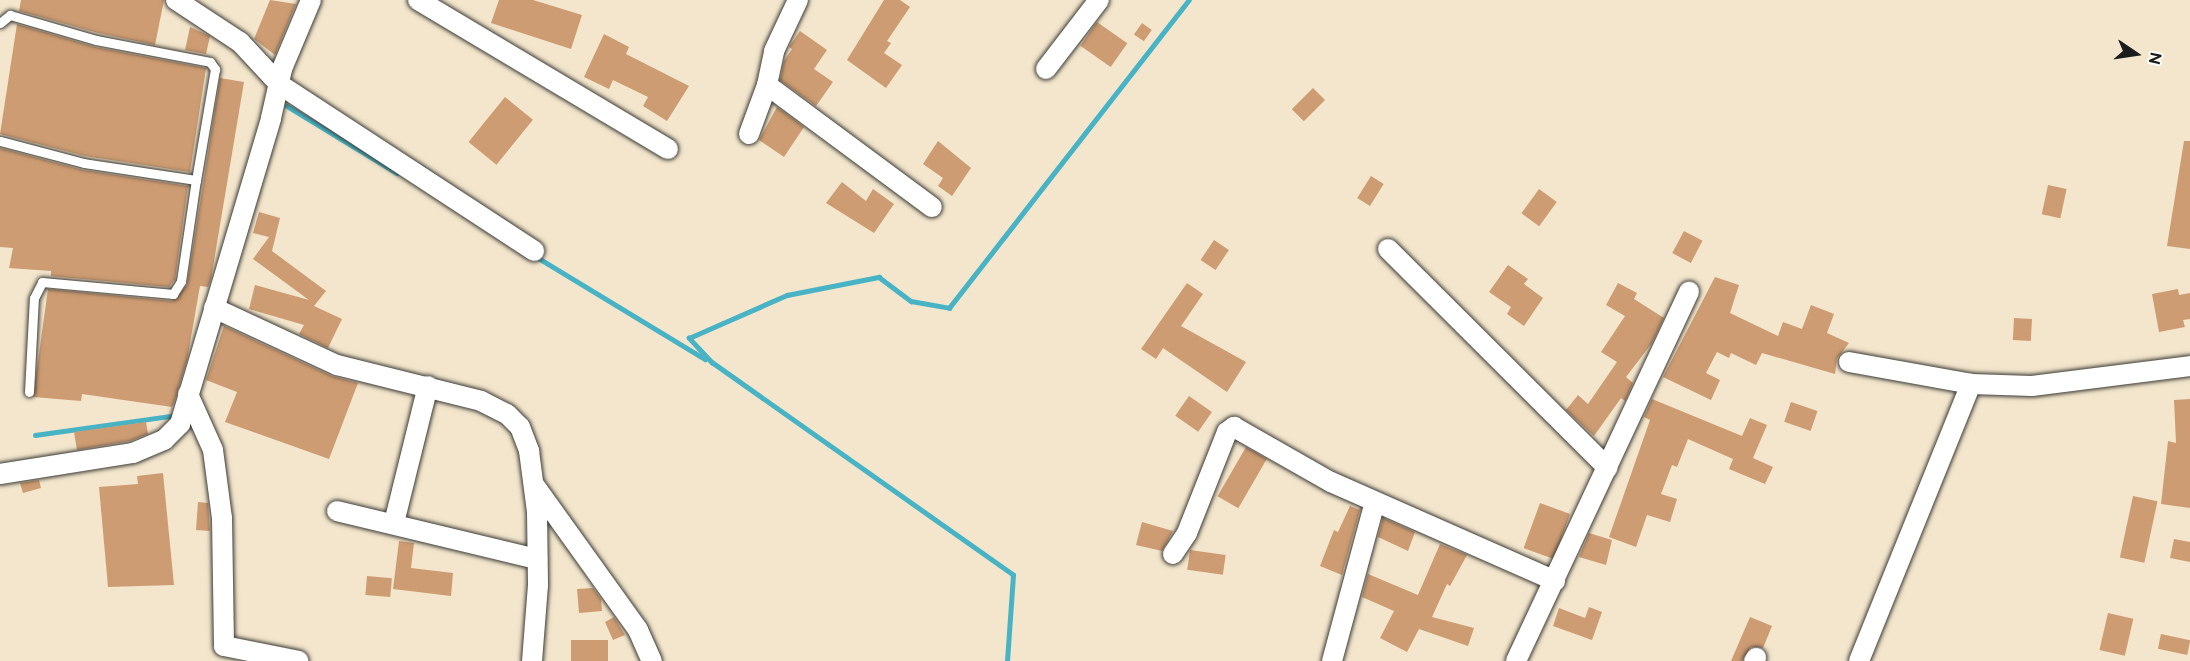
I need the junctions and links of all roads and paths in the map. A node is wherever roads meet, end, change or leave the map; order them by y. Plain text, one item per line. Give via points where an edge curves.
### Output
1 (176, 0) edge
2 (311, 0) edge
3 (418, 0) edge
4 (798, 0) edge
5 (1099, 0) edge
6 (0, 24) edge
7 (1046, 69) dead end
8 (279, 84) junction
9 (767, 85) junction
10 (749, 134) dead end
11 (0, 141) edge
12 (668, 149) dead end
13 (196, 180) junction
14 (932, 207) dead end
15 (1388, 249) dead end
16 (534, 251) dead end
17 (1689, 292) dead end
18 (214, 308) junction
19 (1849, 362) dead end
20 (2190, 366) edge
21 (1971, 384) junction
22 (428, 386) junction
23 (29, 392) dead end
24 (188, 394) junction
25 (1608, 468) junction
26 (0, 474) edge
27 (533, 484) junction
28 (1375, 502) junction
29 (337, 511) dead end
30 (394, 523) junction
31 (1173, 554) dead end
32 (537, 559) junction
33 (1555, 581) junction
34 (224, 654) edge
35 (300, 661) edge
36 (532, 661) edge
37 (652, 661) edge
38 (1332, 661) edge
39 (1516, 661) edge
40 (1859, 661) edge

1 - 8 street via 240,42
2 - 8 street
3 - 12 street
4 - 9 street via 774,51
5 - 7 street
6 - 13 lane via 10,15 96,40 213,64
8 - 16 street
8 - 18 street
9 - 10 street
9 - 14 street
11 - 13 lane via 84,163
13 - 23 lane via 181,281 173,294 42,282 34,298
15 - 25 street
17 - 25 street
18 - 22 street via 337,365
18 - 24 street
19 - 21 street
20 - 21 street via 2079,382
21 - 40 street
22 - 27 street via 481,401 507,414 520,427 529,451
22 - 30 street
24 - 26 street via 180,424 164,440 133,453
24 - 34 street via 213,450 222,518
25 - 33 street
27 - 32 street
27 - 37 street via 638,630
28 - 31 street via 1331,483 1230,427 1186,533
28 - 33 street
28 - 38 street
29 - 30 street
30 - 32 street
32 - 36 street
33 - 39 street
34 - 35 street

